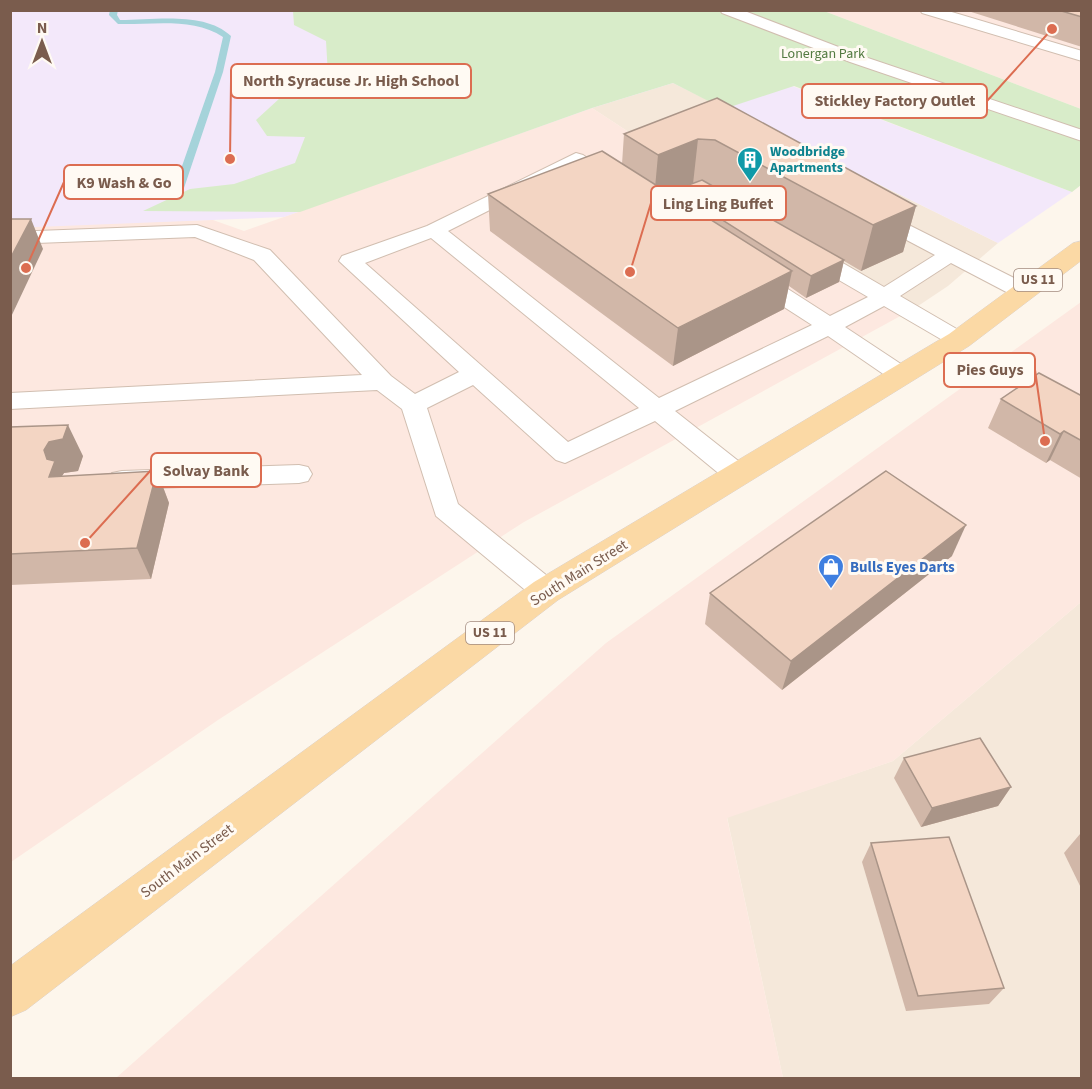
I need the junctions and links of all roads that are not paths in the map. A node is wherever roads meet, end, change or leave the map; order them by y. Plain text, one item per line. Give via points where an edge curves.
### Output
1 (727, 10) edge
2 (927, 10) edge
3 (1082, 56) edge
4 (1082, 136) edge
5 (623, 191) edge
6 (858, 207) edge
7 (434, 230) junction
8 (10, 238) edge
9 (793, 244) edge
10 (1082, 248) edge
11 (950, 254) junction
12 (740, 268) edge
13 (1022, 291) junction
14 (884, 297) junction
15 (829, 326) junction
16 (959, 340) junction
17 (475, 374) junction
18 (901, 375) junction
19 (382, 382) junction
20 (10, 401) edge
21 (413, 405) junction
22 (657, 408) junction
23 (299, 474) dead end
24 (738, 474) junction
25 (98, 481) edge
26 (546, 591) junction
27 (10, 994) edge

1 - 4 lane via 856,59
2 - 3 lane
5 - 7 lane via 576,159
6 - 11 lane
7 - 17 lane via 350,261
7 - 22 lane
8 - 19 lane via 197,231 262,255
9 - 14 lane
10 - 13 main road, South Main Street / US 11
11 - 13 lane
11 - 14 lane
12 - 15 lane
13 - 16 main road, South Main Street / US 11
14 - 15 lane
14 - 16 lane
15 - 18 lane
15 - 22 lane
16 - 18 main road, South Main Street / US 11
17 - 21 lane
17 - 22 lane via 565,454
18 - 24 main road, South Main Street / US 11
19 - 20 lane
19 - 21 lane
21 - 26 lane via 446,509
22 - 24 lane
23 - 25 lane
24 - 26 main road, South Main Street / US 11
26 - 27 main road, South Main Street / US 11

